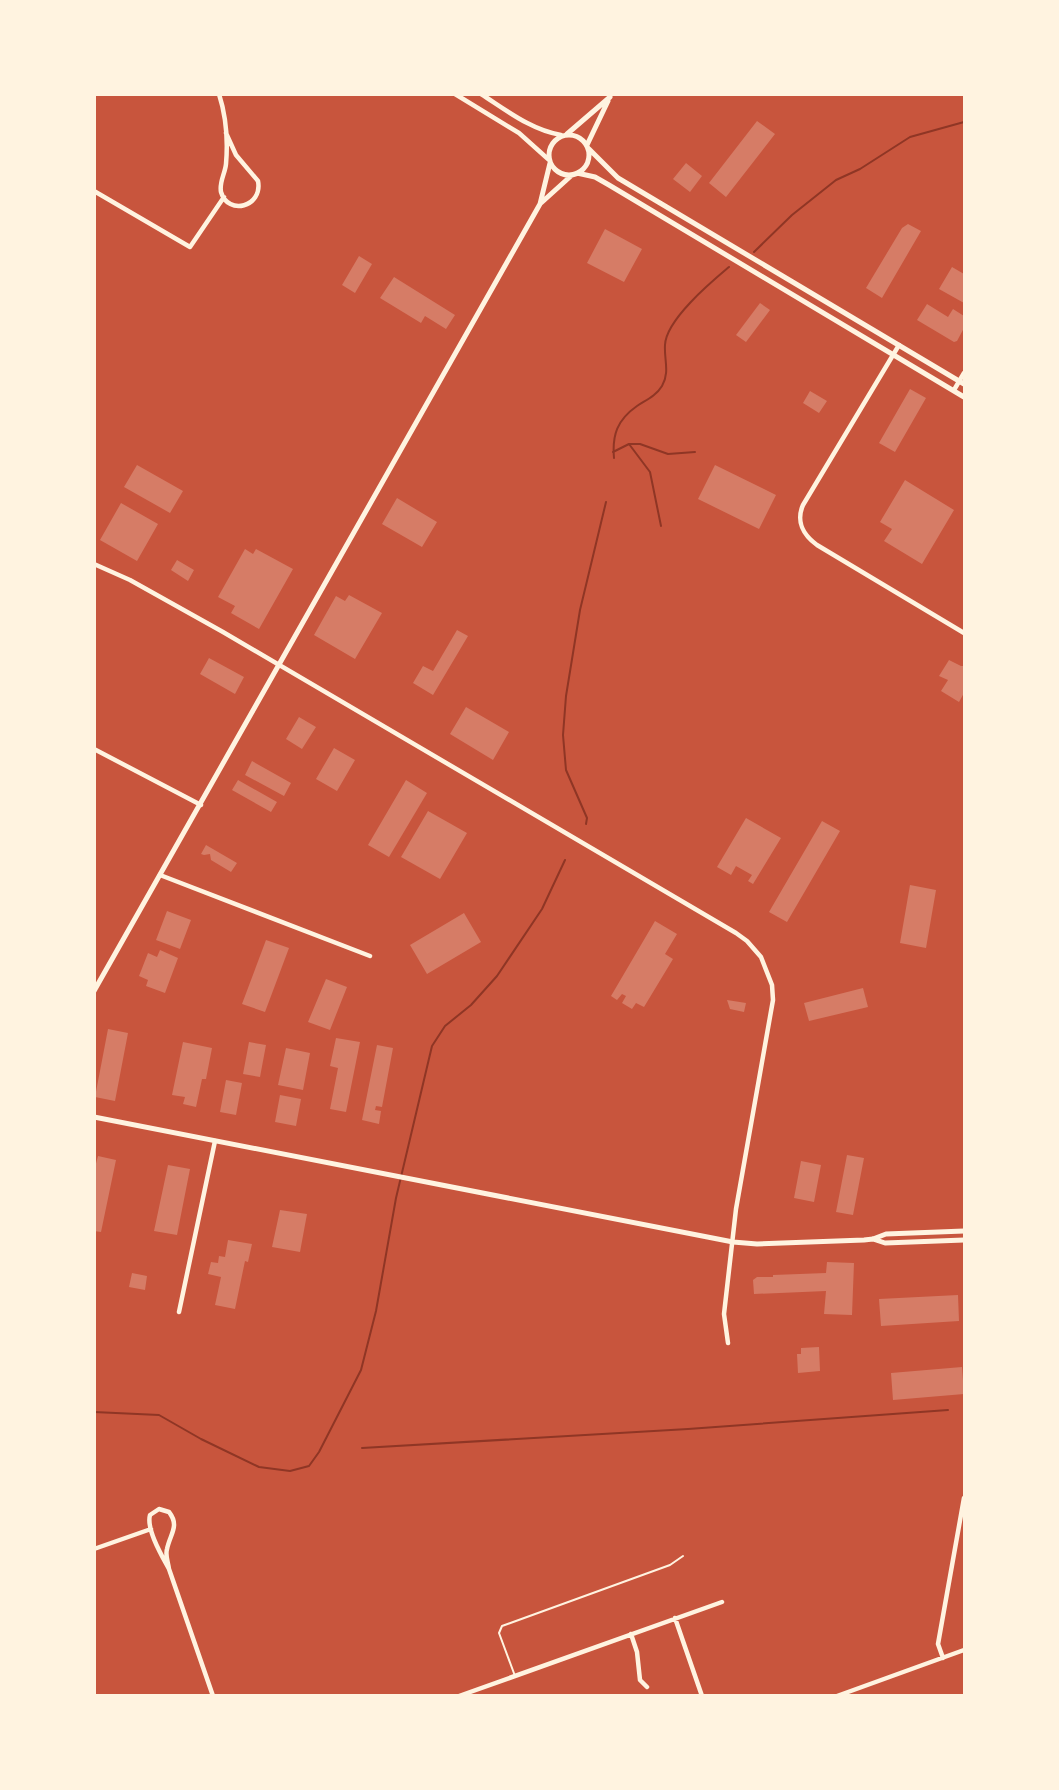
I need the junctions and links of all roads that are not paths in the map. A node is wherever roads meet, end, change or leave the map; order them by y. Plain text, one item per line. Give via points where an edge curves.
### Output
1 (221, 94) edge
2 (455, 94) edge
3 (481, 94) edge
4 (611, 96) edge
5 (226, 133) junction
6 (564, 135) junction
7 (588, 147) junction
8 (549, 161) junction
9 (574, 174) junction
10 (94, 191) edge
11 (224, 197) junction
12 (540, 204) junction
13 (899, 345) junction
14 (893, 354) junction
15 (964, 373) edge
16 (962, 382) edge
17 (954, 390) junction
18 (964, 397) edge
19 (94, 564) edge
20 (964, 633) edge
21 (279, 665) junction
22 (94, 749) edge
23 (201, 805) junction
24 (160, 875) junction
25 (370, 956) dead end
26 (94, 991) edge
27 (95, 1117) edge
28 (215, 1141) junction
29 (964, 1231) edge
30 (873, 1239) junction
31 (964, 1240) edge
32 (733, 1242) junction
33 (179, 1312) dead end
34 (728, 1343) dead end
35 (964, 1498) edge
36 (151, 1529) junction
37 (94, 1548) edge
38 (683, 1556) dead end
39 (169, 1569) junction
40 (722, 1602) dead end
41 (675, 1618) junction
42 (631, 1634) junction
43 (964, 1650) edge
44 (943, 1658) junction
45 (514, 1676) junction
46 (647, 1687) dead end
47 (478, 1689) junction
48 (213, 1695) edge
49 (459, 1695) edge
50 (481, 1695) edge
51 (702, 1695) edge
52 (837, 1695) edge

1 - 5 street
2 - 8 street via 519,133
3 - 6 street via 547,133
4 - 6 street
4 - 7 street
5 - 11 street via 221,186
5 - 11 street via 236,155 255,175 259,188 254,200 244,206 233,205
6 - 7 street via 579,136
6 - 8 street via 550,145
7 - 9 street via 587,164
7 - 13 street via 618,178
8 - 9 street via 559,173
8 - 12 street
9 - 12 street
9 - 14 street via 595,177
10 - 11 street via 190,247
12 - 21 street
13 - 14 street
13 - 16 street
14 - 17 street
14 - 20 street via 803,505 800,524 817,545
15 - 16 street
16 - 17 street
17 - 18 street
19 - 21 street via 130,580
21 - 23 street
21 - 32 street via 660,887 756,949 768,970 773,1000
22 - 23 street
23 - 24 street
24 - 25 street
24 - 26 street
27 - 28 street
28 - 32 street
28 - 33 street
29 - 30 street via 886,1234
30 - 31 street via 885,1243
30 - 32 street
32 - 34 street via 724,1314
35 - 44 street via 938,1644
36 - 37 street
36 - 39 street
36 - 39 street via 149,1518 153,1512 163,1509 172,1515 175,1525 167,1550
38 - 45 lane via 670,1565 502,1626 500,1633
39 - 48 street
40 - 41 street
41 - 42 street
41 - 51 street
42 - 45 street
42 - 46 street via 640,1680
43 - 44 street
44 - 52 street
45 - 47 street
47 - 49 street
47 - 50 street

